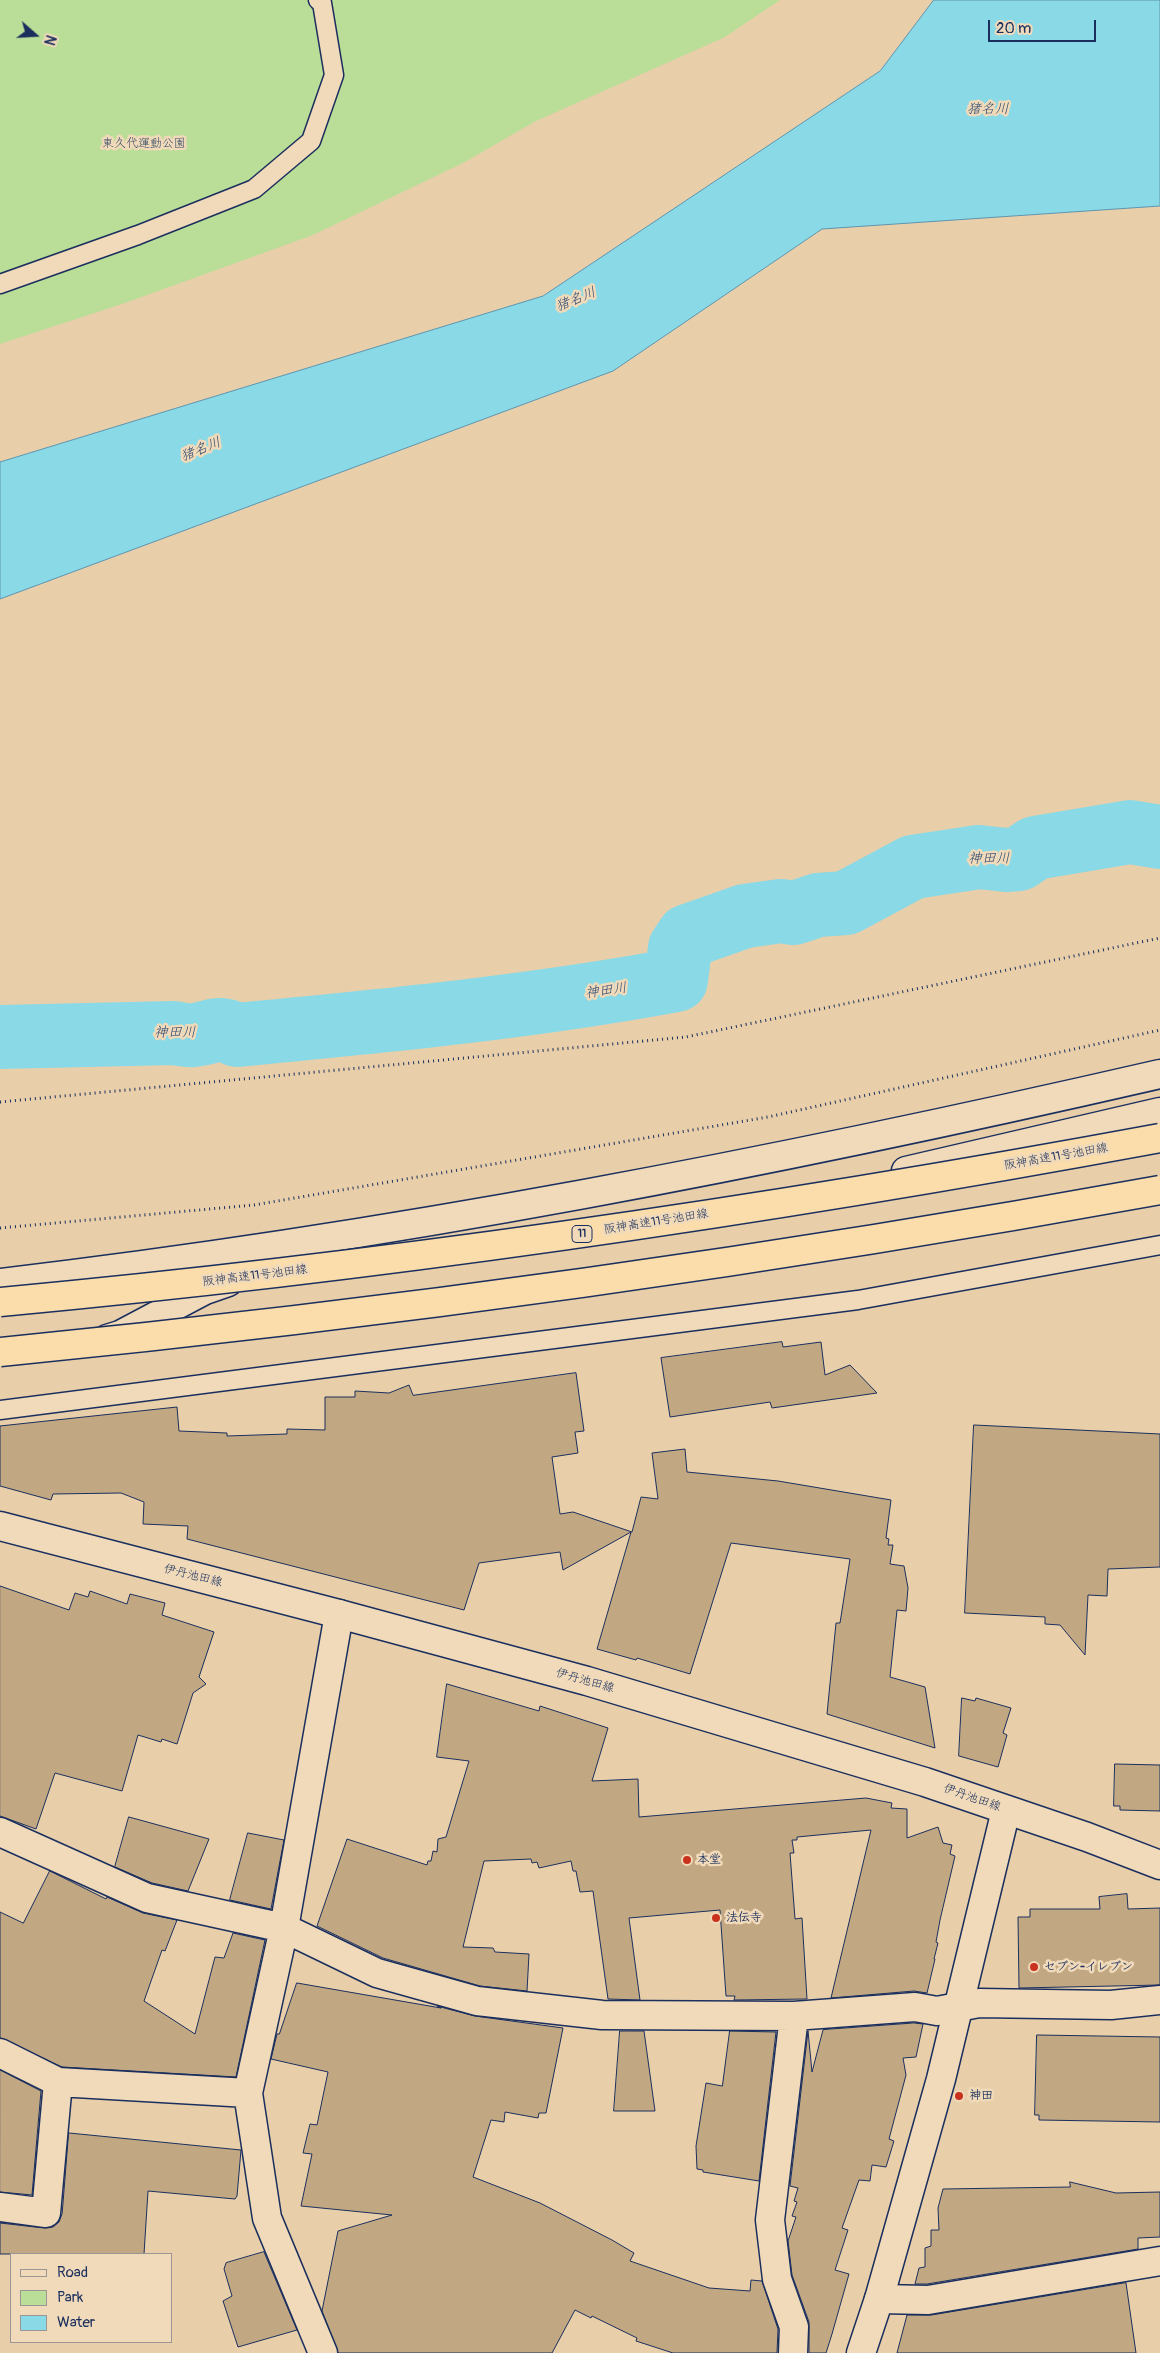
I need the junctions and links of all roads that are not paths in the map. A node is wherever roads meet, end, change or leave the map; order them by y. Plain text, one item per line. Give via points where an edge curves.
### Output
1 (318, 0) edge
2 (0, 284) edge
3 (1160, 1074) edge
4 (1160, 1112) edge
5 (1160, 1138) edge
6 (1160, 1190) edge
7 (1160, 1245) edge
8 (0, 1283) edge
9 (0, 1302) edge
10 (0, 1352) edge
11 (0, 1356) edge
12 (0, 1410) edge
13 (0, 1526) edge
14 (340, 1614) junction
15 (1006, 1810) junction
16 (0, 1832) edge
17 (1160, 1865) edge
18 (284, 1928) junction
19 (1160, 2000) edge
20 (960, 2008) junction
21 (794, 2016) junction
22 (0, 2054) edge
23 (58, 2082) junction
24 (248, 2092) junction
25 (0, 2207) edge
26 (1160, 2261) edge
27 (879, 2299) junction
28 (323, 2353) edge
29 (793, 2353) edge
30 (861, 2353) edge

1 - 2 lane via 322,3 334,75 311,141 254,189
3 - 8 street via 606,1192 225,1254
4 - 11 street via 892,1174 600,1230 333,1269 259,1272 205,1290 120,1335 68,1351
5 - 9 highway, 阪神高速11号池田線 / 11, bridge via 1022,1164 597,1232 184,1285
6 - 10 highway, bridge via 1026,1215 604,1280 185,1334
7 - 12 lane via 858,1300
13 - 14 street, 伊丹池田線
14 - 15 street, 伊丹池田線 via 587,1681 925,1782
14 - 18 street
15 - 17 street, 伊丹池田線
15 - 20 street via 971,1949
16 - 18 street via 147,1898
18 - 21 street via 376,1973 478,2001 602,2015
18 - 24 street
19 - 20 street via 1111,2005 979,2003
20 - 21 street via 937,2011 915,2006
20 - 27 street
21 - 29 street via 770,2220 777,2280 794,2327
22 - 23 street
23 - 24 street
23 - 25 street via 46,2213
24 - 28 street via 267,2218
26 - 27 street via 928,2300
27 - 30 street

